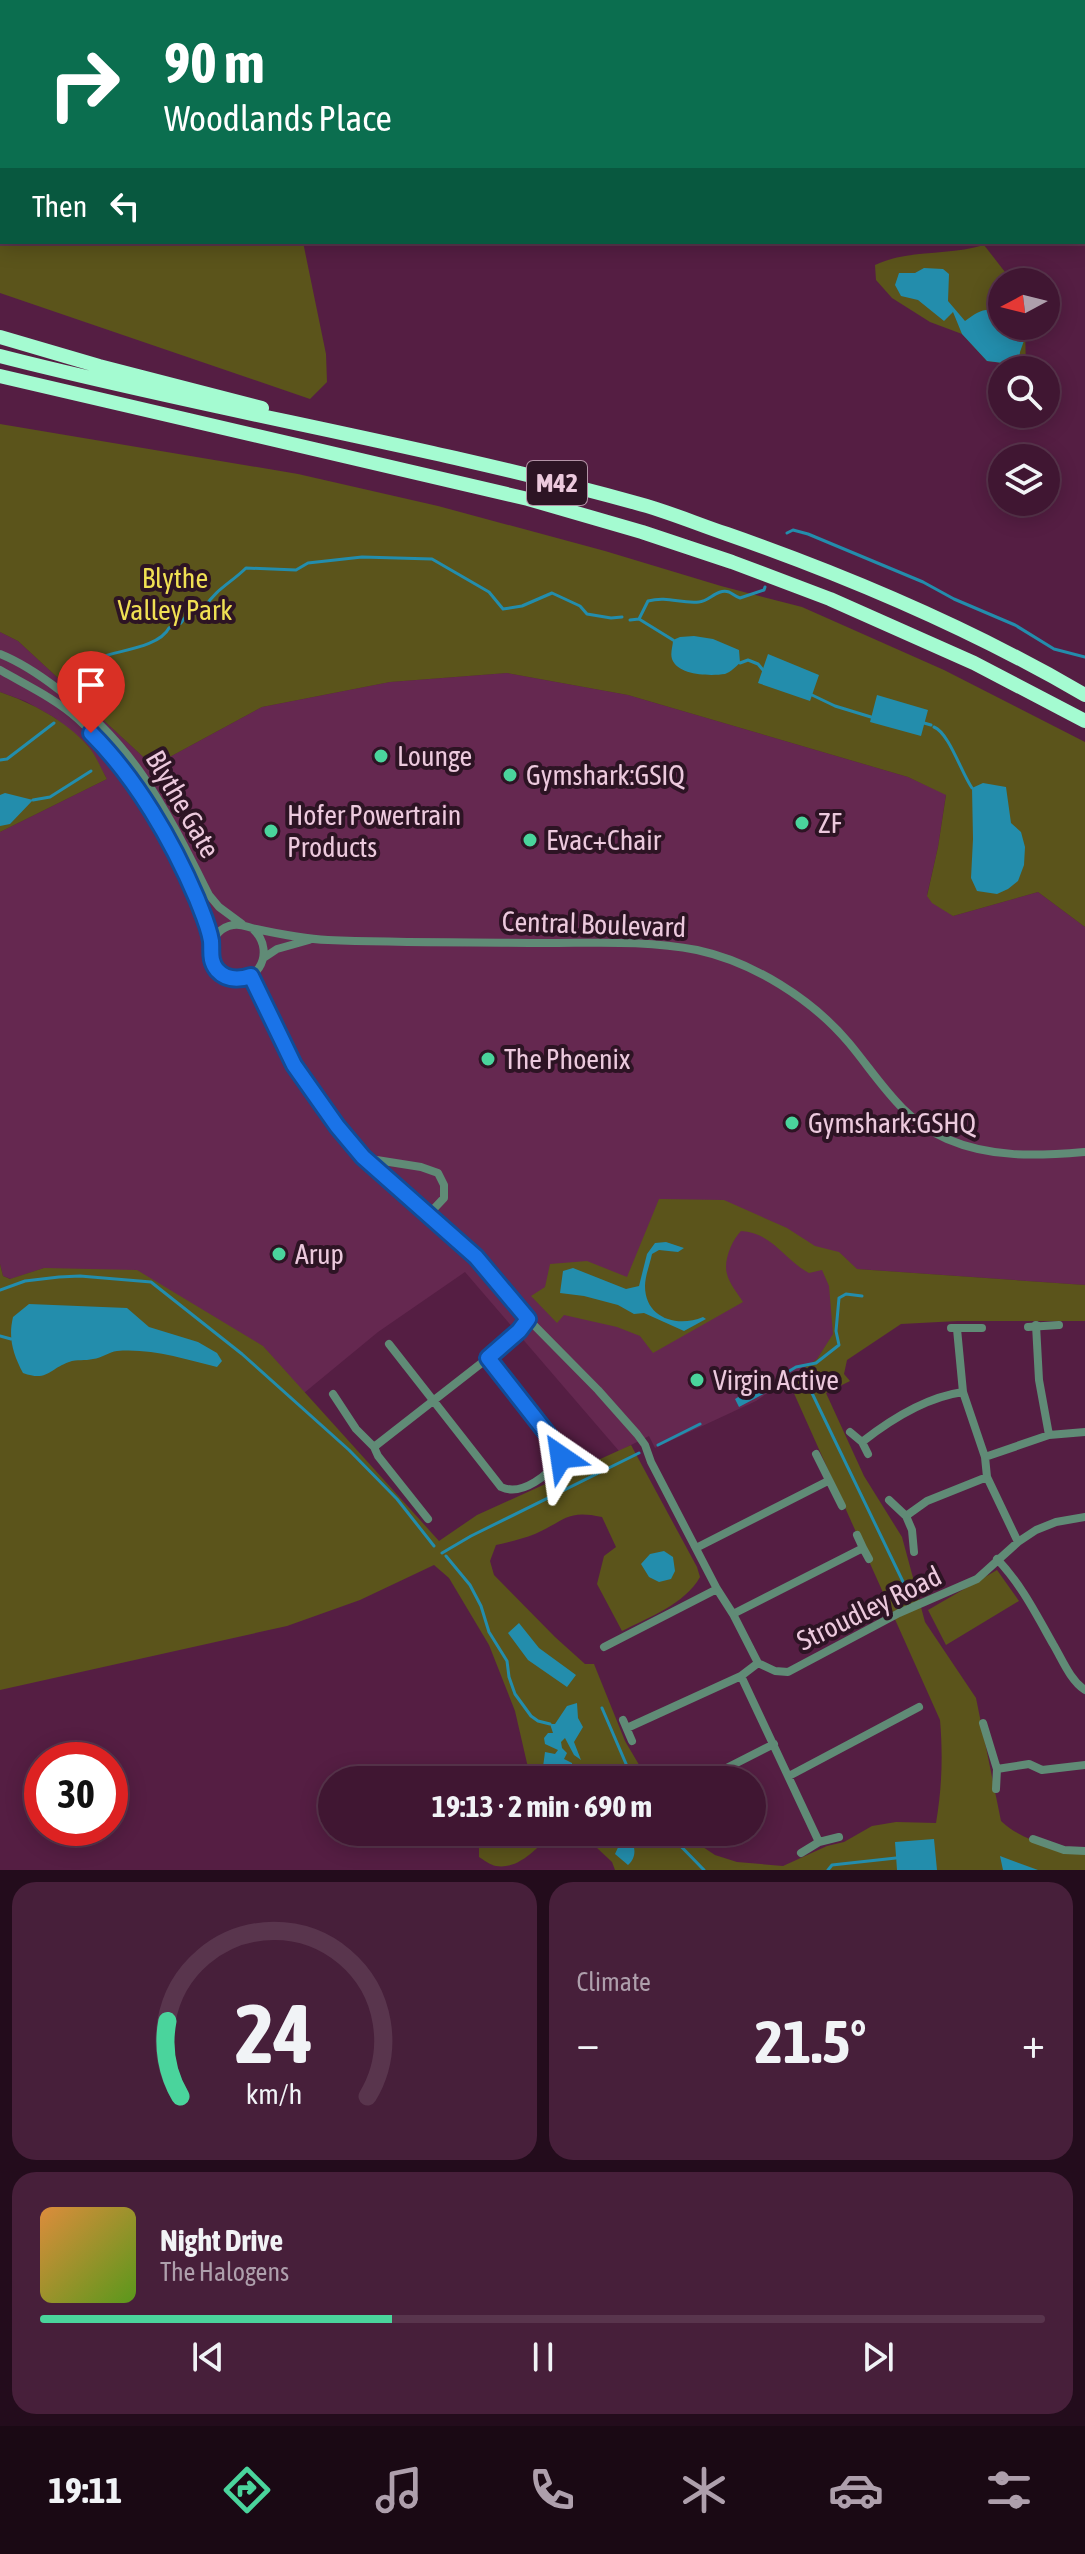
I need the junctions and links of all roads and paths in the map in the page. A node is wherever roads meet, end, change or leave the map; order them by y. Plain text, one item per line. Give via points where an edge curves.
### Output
1 (0, 337) edge
2 (0, 356) edge
3 (0, 376) edge
4 (354, 437) junction
5 (0, 654) edge
6 (0, 670) edge
7 (1085, 695) edge
8 (1085, 721) edge
9 (249, 927) junction
10 (318, 939) junction
11 (211, 943) junction
12 (265, 957) junction
13 (251, 976) junction
14 (1085, 1141) edge
15 (1085, 1153) edge
16 (363, 1157) junction
17 (428, 1215) junction
18 (528, 1319) junction
19 (1059, 1325) dead end
20 (982, 1328) dead end
21 (389, 1344) dead end
22 (488, 1358) junction
23 (963, 1392) junction
24 (333, 1394) dead end
25 (434, 1399) junction
26 (850, 1432) dead end
27 (1085, 1432) edge
28 (1049, 1435) junction
29 (862, 1442) junction
30 (374, 1447) junction
31 (816, 1454) dead end
32 (868, 1454) dead end
33 (985, 1457) junction
34 (987, 1477) junction
35 (828, 1481) junction
36 (889, 1500) dead end
37 (842, 1506) dead end
38 (906, 1516) junction
39 (1085, 1517) edge
40 (428, 1519) dead end
41 (857, 1535) dead end
42 (1018, 1542) junction
43 (696, 1548) junction
44 (863, 1548) junction
45 (914, 1552) dead end
46 (869, 1559) dead end
47 (997, 1559) junction
48 (717, 1589) junction
49 (733, 1614) junction
50 (604, 1647) dead end
51 (758, 1663) junction
52 (741, 1676) junction
53 (1085, 1690) edge
54 (919, 1707) dead end
55 (983, 1723) dead end
56 (632, 1741) dead end
57 (774, 1744) junction
58 (1085, 1765) edge
59 (731, 1766) edge
60 (997, 1769) junction
61 (789, 1776) junction
62 (996, 1789) dead end
63 (839, 1837) dead end
64 (1033, 1839) dead end
65 (819, 1842) junction
66 (1085, 1851) edge
67 (801, 1853) dead end

1 - 4 highway
2 - 4 highway, M42
3 - 8 highway, M42 via 528,499 642,532 830,599 974,663
4 - 7 highway, M42 via 638,503 795,558 946,622
5 - 9 street, Blythe Gate via 84,707 117,740 163,804 209,895
6 - 11 street, Blythe Gate via 76,717 129,776 196,897
9 - 10 street
9 - 11 street via 227,926
9 - 12 street via 264,944
10 - 12 street
10 - 15 street, Central Boulevard via 619,942 699,950 761,975 824,1017 890,1097 946,1139 1003,1154
11 - 13 street via 211,960 222,974
12 - 13 street
13 - 16 street via 294,1065
14 - 15 street
16 - 17 street
16 - 17 street via 438,1173 444,1198
17 - 18 street via 476,1257
18 - 22 street
18 - 43 street via 643,1442
19 - 28 street via 1032,1326
20 - 23 street via 954,1329
21 - 25 street
22 - 25 street
22 - 25 street via 560,1450 561,1457 546,1474 518,1490 502,1488
23 - 29 street via 886,1423
23 - 33 street
24 - 30 street
25 - 30 street
26 - 29 street
27 - 28 street
28 - 33 street
29 - 32 street
30 - 40 street
31 - 35 street
33 - 34 street
34 - 38 street via 927,1501
34 - 42 street
35 - 37 street
35 - 43 street
36 - 38 street
38 - 45 street
39 - 42 street, Stroudley Road via 1056,1522
41 - 44 street
42 - 47 street, Stroudley Road
43 - 48 street
44 - 46 street
44 - 49 street
47 - 51 street, Stroudley Road via 970,1583 899,1613 788,1672
47 - 53 street
48 - 49 street
48 - 50 street
49 - 51 street
51 - 52 street
52 - 56 street via 625,1724
52 - 57 street
54 - 61 street
55 - 60 street
57 - 59 street
57 - 61 street
58 - 60 street
60 - 62 street
61 - 65 street
63 - 65 street
64 - 66 street
65 - 67 street

